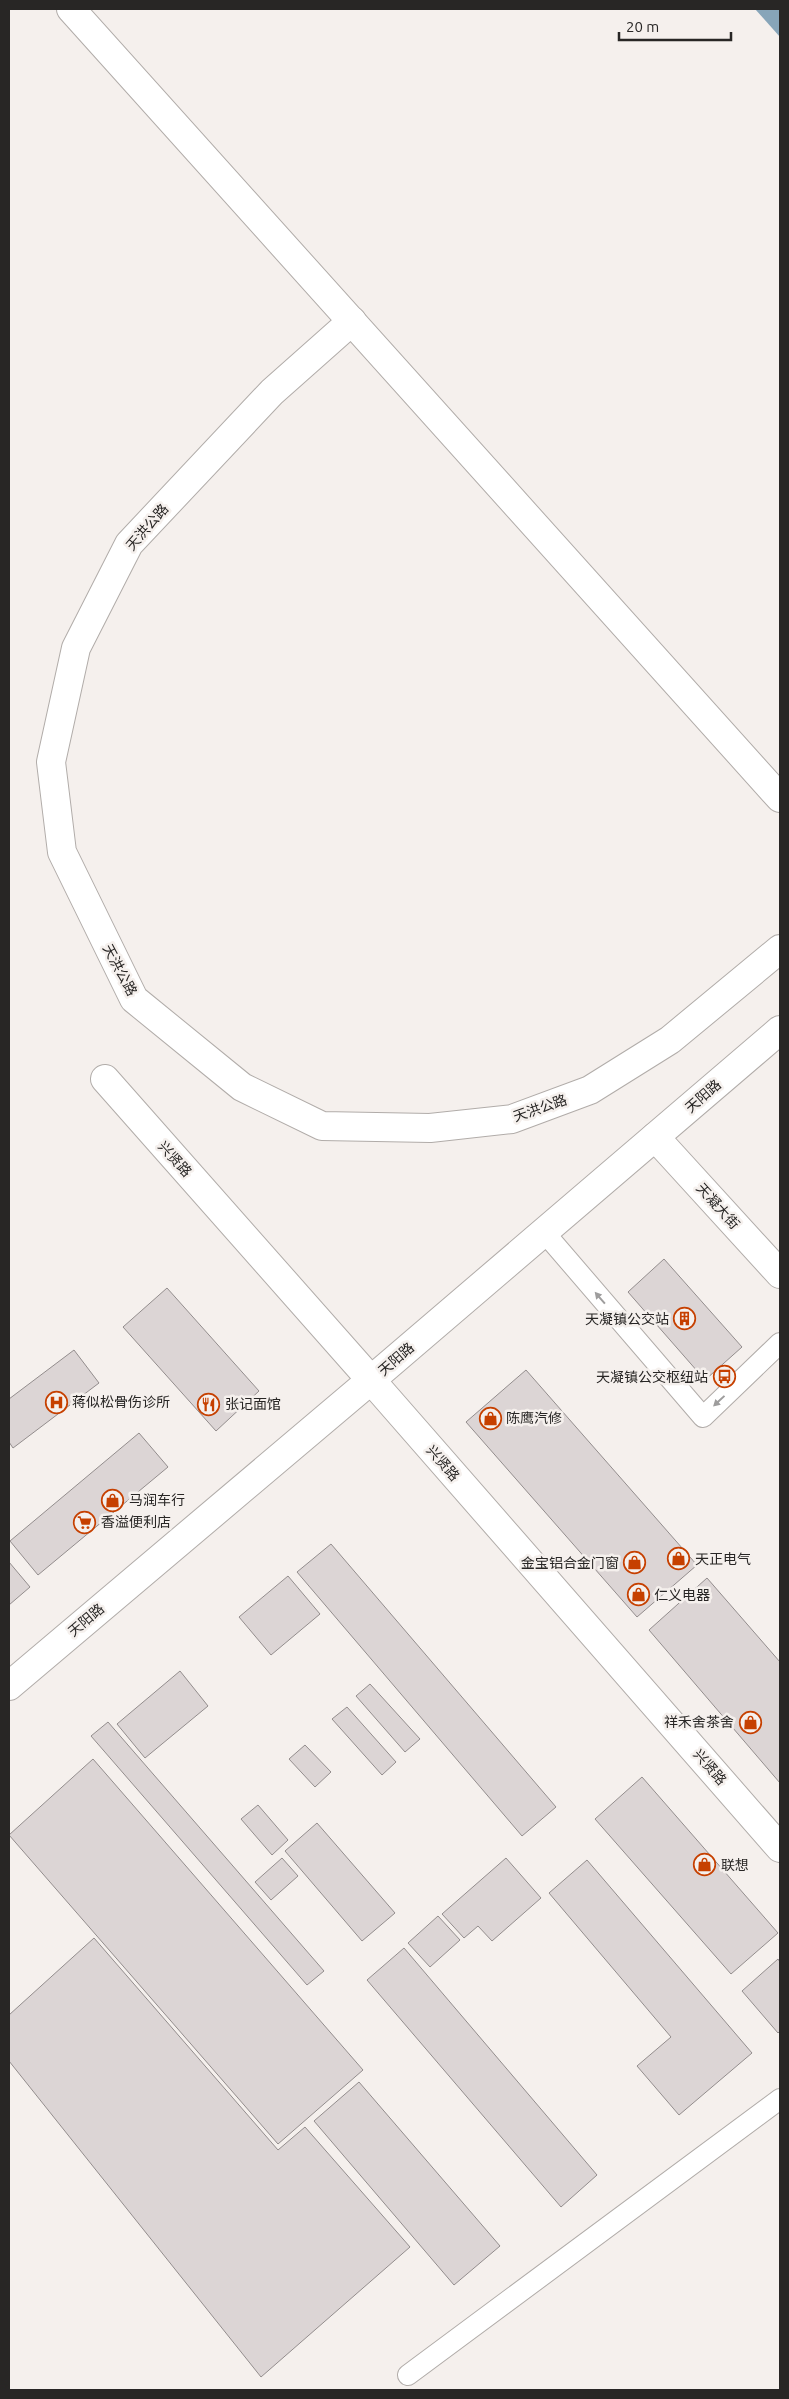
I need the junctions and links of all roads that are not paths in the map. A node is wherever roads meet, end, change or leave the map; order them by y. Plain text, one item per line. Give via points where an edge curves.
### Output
1 (71, 9) edge
2 (352, 321) junction
3 (780, 798) edge
4 (780, 948) edge
5 (780, 1030) edge
6 (105, 1079) dead end
7 (655, 1138) junction
8 (544, 1232) junction
9 (780, 1274) edge
10 (780, 1343) edge
11 (371, 1380) junction
12 (9, 1686) edge
13 (780, 1848) edge
14 (780, 2099) edge
15 (408, 2375) dead end

1 - 2 street
2 - 3 street
2 - 4 street, 天洪公路 via 272,392 129,544 76,648 51,762 62,852 134,999 242,1087 322,1126 430,1128 512,1119 590,1090 670,1040
5 - 7 street, 天阳路
6 - 11 street, 兴贤路
7 - 8 street, 天阳路
7 - 9 street, 天凝大街
10 -> 8 lane via 703,1417
8 - 11 street, 天阳路
11 - 12 street, 天阳路
11 - 13 street, 兴贤路
14 - 15 lane

